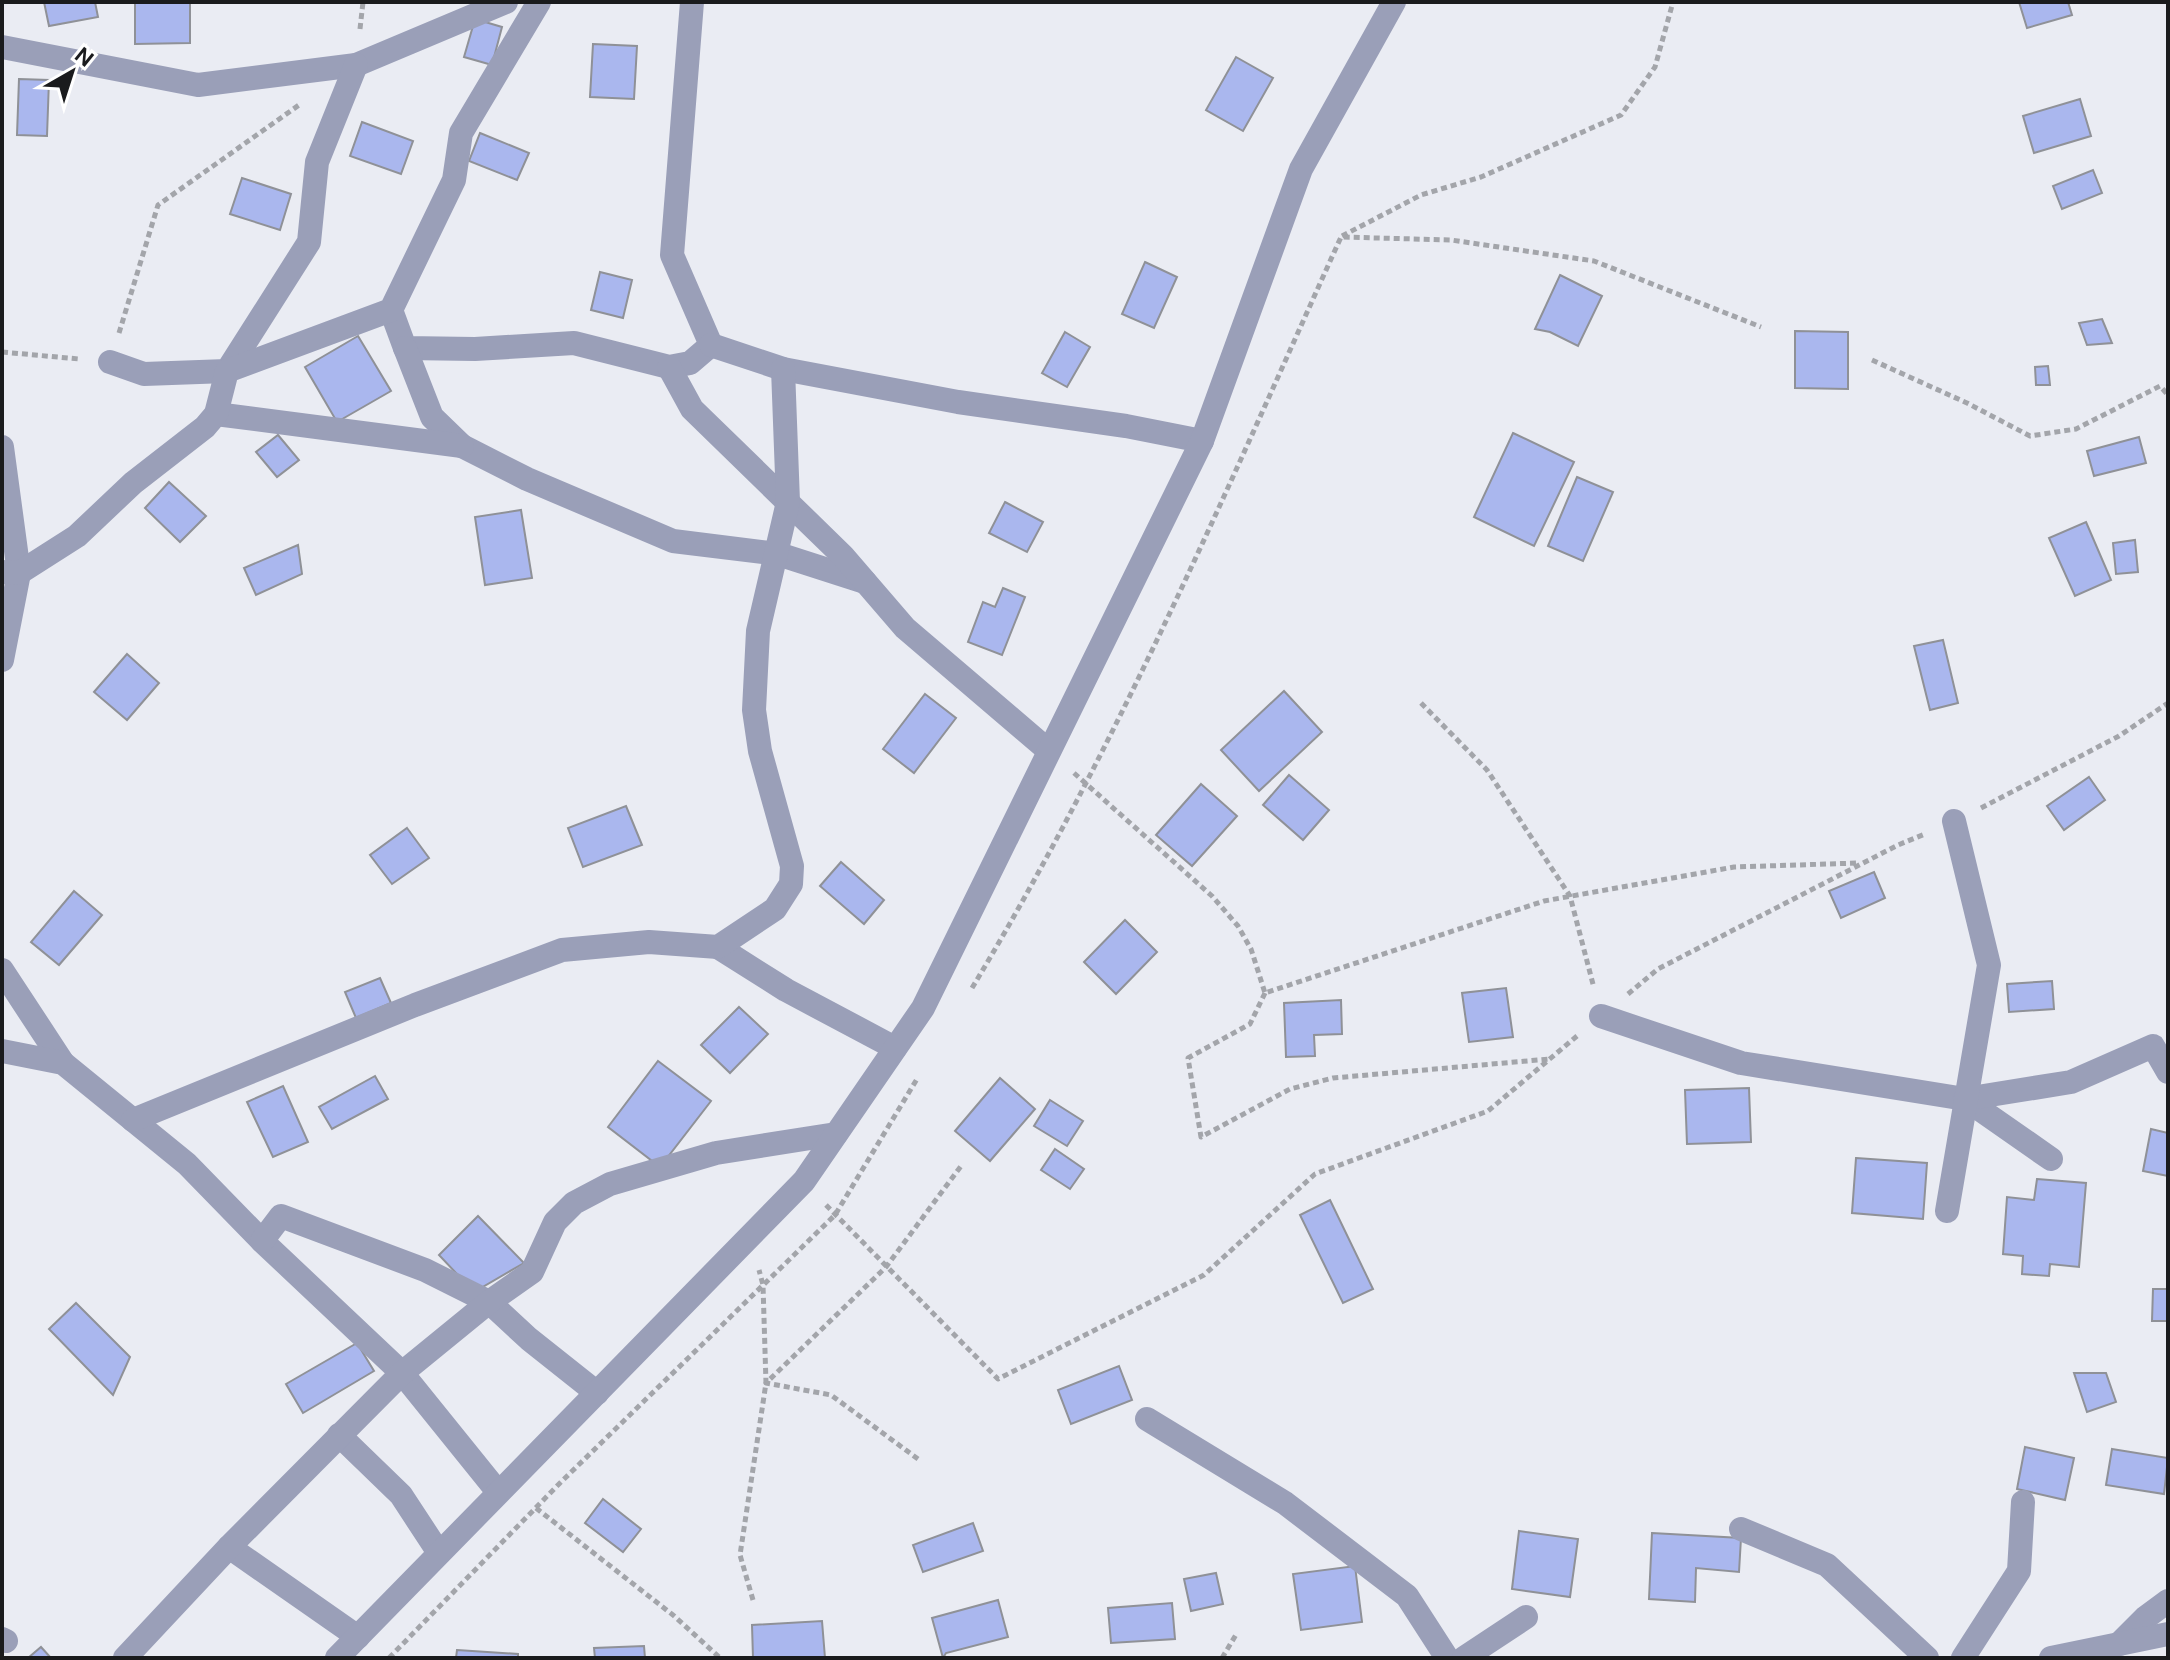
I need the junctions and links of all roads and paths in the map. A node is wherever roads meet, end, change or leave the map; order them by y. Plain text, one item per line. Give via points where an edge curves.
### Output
1 (363, 2) edge
2 (506, 2) edge
3 (539, 2) edge
4 (692, 2) edge
5 (1394, 2) edge
6 (1673, 2) edge
7 (2, 47) edge
8 (356, 65) junction
9 (306, 100) dead end
10 (1341, 237) junction
11 (391, 310) junction
12 (1761, 327) dead end
13 (711, 345) junction
14 (405, 348) junction
15 (2, 352) edge
16 (1872, 360) dead end
17 (110, 362) junction
18 (669, 367) junction
19 (783, 369) junction
20 (227, 371) junction
21 (2168, 395) edge
22 (216, 414) junction
23 (1202, 441) junction
24 (462, 446) junction
25 (2, 447) edge
26 (788, 502) junction
27 (778, 554) junction
28 (10, 573) edge
29 (865, 582) junction
30 (3, 654) edge
31 (1421, 703) dead end
32 (2168, 703) edge
33 (1049, 751) junction
34 (1086, 783) junction
35 (1954, 821) junction
36 (1864, 863) junction
37 (1570, 896) junction
38 (718, 947) junction
39 (2, 970) edge
40 (1265, 993) junction
41 (964, 1001) dead end
42 (1601, 1016) junction
43 (895, 1048) junction
44 (2, 1051) edge
45 (1550, 1059) junction
46 (63, 1063) junction
47 (924, 1067) dead end
48 (2168, 1072) edge
49 (1965, 1099) junction
50 (133, 1120) junction
51 (836, 1134) junction
52 (2051, 1159) dead end
53 (961, 1166) dead end
54 (804, 1181) junction
55 (1947, 1211) dead end
56 (835, 1215) junction
57 (751, 1234) junction
58 (262, 1241) junction
59 (886, 1267) junction
60 (763, 1285) junction
61 (489, 1302) junction
62 (402, 1373) junction
63 (766, 1383) junction
64 (597, 1393) junction
65 (1147, 1419) dead end
66 (339, 1435) junction
67 (918, 1459) dead end
68 (498, 1492) junction
69 (2023, 1502) dead end
70 (536, 1508) junction
71 (1741, 1529) dead end
72 (229, 1547) junction
73 (439, 1553) junction
74 (753, 1600) dead end
75 (2168, 1601) edge
76 (1526, 1617) dead end
77 (1237, 1633) dead end
78 (2168, 1634) edge
79 (358, 1637) junction
80 (2119, 1644) junction
81 (125, 1658) edge
82 (337, 1658) edge
83 (389, 1658) edge
84 (720, 1658) edge
85 (1222, 1658) edge
86 (1447, 1658) edge
87 (1464, 1658) edge
88 (1927, 1658) edge
89 (1963, 1658) edge
90 (2051, 1658) edge

1 - 8 path
2 - 8 street
3 - 11 street via 461,133 454,180
4 - 13 street via 672,255
5 - 23 street via 1301,169
6 - 10 path via 1655,67 1621,115 1481,177 1421,195
7 - 8 street via 198,85
8 - 20 street via 317,162 309,242
9 - 17 path via 158,205
10 - 12 path via 1451,240 1594,261
10 - 34 path via 1165,625
11 - 14 street
11 - 20 street
13 - 18 street via 690,363
13 - 19 street
14 - 18 street via 574,343
14 - 24 street via 432,417
15 - 17 path
16 - 21 path via 2030,436 2076,429 2160,386
17 - 20 street via 144,374
18 - 26 street via 692,409
19 - 23 street
19 - 26 street
20 - 22 street
22 - 24 street
22 - 28 street via 77,536
23 - 33 street
24 - 27 street via 673,541
25 - 28 street
26 - 27 street
26 - 29 street
27 - 29 street
27 - 38 street via 758,631 754,710 792,866 791,884 775,909
28 - 30 street
29 - 33 street via 905,628
31 - 37 path via 1487,770
32 - 35 path via 2119,736
33 - 43 street via 923,1008
34 - 40 path via 1212,896 1251,949
34 - 41 path via 1029,894
35 - 36 path
35 - 49 street via 1989,965
36 - 37 path via 1734,867
36 - 42 path via 1658,969
37 - 40 path
37 - 42 path
38 - 43 street
38 - 50 street via 649,942 562,950
39 - 46 street
40 - 45 path via 1250,1024 1188,1058 1201,1137 1290,1089 1333,1078
42 - 45 path
42 - 49 street via 1741,1063
43 - 51 street
44 - 46 street
45 - 59 path via 1488,1111 1315,1174 1204,1275 998,1379
46 - 50 street
47 - 56 path
48 - 49 street via 2153,1046 2071,1082
49 - 52 street
49 - 55 street
50 - 58 street via 187,1164
51 - 54 street
51 - 61 street via 716,1153 610,1184 574,1203 555,1222 532,1272
53 - 59 path
54 - 56 path
54 - 57 street
56 - 59 path
56 - 60 path
57 - 60 path
57 - 64 street
58 - 61 street via 281,1216 425,1270
58 - 62 street
59 - 63 path
60 - 63 path
60 - 70 path
61 - 62 street
61 - 64 street
62 - 66 street
62 - 68 street
63 - 67 path via 831,1395
63 - 74 path via 740,1555
64 - 68 street
65 - 86 street via 1285,1503 1407,1596
66 - 72 street
66 - 73 street via 401,1495
68 - 73 street
69 - 89 street via 2019,1571
70 - 83 path
70 - 84 path
71 - 88 street via 1827,1565
72 - 79 street
72 - 81 street
73 - 79 street
75 - 80 street
76 - 87 street
77 - 85 path
78 - 80 street
79 - 82 street
80 - 90 street

